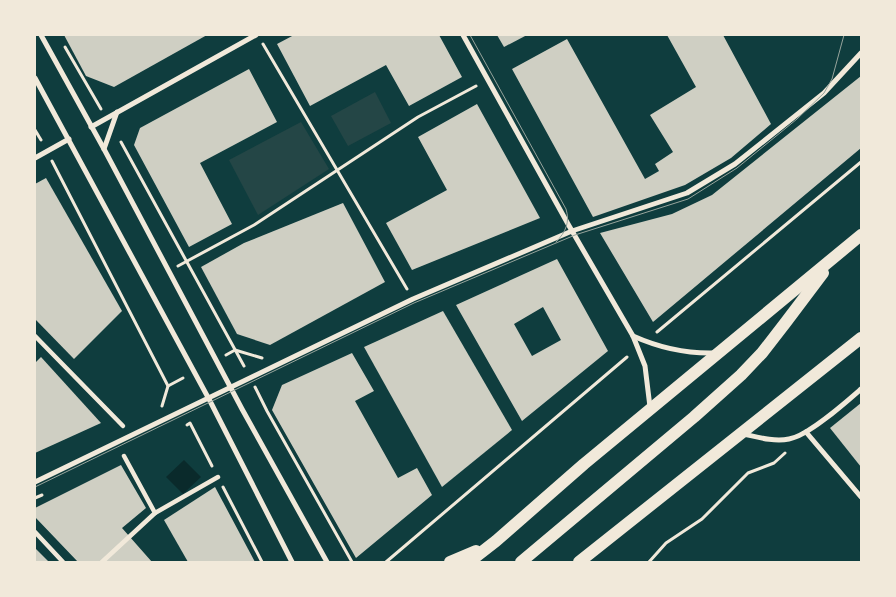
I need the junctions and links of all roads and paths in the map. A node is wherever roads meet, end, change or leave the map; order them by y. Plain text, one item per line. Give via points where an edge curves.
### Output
1 (42, 35) edge
2 (256, 35) edge
3 (463, 35) edge
4 (62, 42) dead end
5 (262, 44) dead end
6 (861, 53) edge
7 (35, 78) edge
8 (488, 80) junction
9 (118, 112) junction
10 (106, 118) junction
11 (91, 127) junction
12 (112, 128) junction
13 (69, 139) junction
14 (104, 148) junction
15 (47, 152) junction
16 (35, 158) edge
17 (861, 162) edge
18 (337, 170) junction
19 (572, 231) junction
20 (861, 235) edge
21 (835, 257) junction
22 (187, 260) junction
23 (169, 271) junction
24 (413, 299) junction
25 (35, 336) edge
26 (633, 336) junction
27 (861, 338) edge
28 (646, 341) junction
29 (637, 348) junction
30 (235, 350) junction
31 (719, 353) junction
32 (216, 360) junction
33 (266, 360) dead end
34 (194, 372) junction
35 (250, 377) junction
36 (168, 386) junction
37 (230, 387) junction
38 (861, 389) edge
39 (208, 398) junction
40 (161, 407) dead end
41 (650, 410) junction
42 (123, 426) dead end
43 (182, 427) dead end
44 (806, 432) junction
45 (740, 433) junction
46 (124, 456) dead end
47 (218, 477) junction
48 (35, 482) edge
49 (44, 494) dead end
50 (861, 497) edge
51 (35, 498) edge
52 (155, 513) junction
53 (35, 532) edge
54 (496, 541) junction
55 (63, 562) edge
56 (102, 562) edge
57 (262, 562) edge
58 (292, 562) edge
59 (327, 562) edge
60 (352, 562) edge
61 (386, 562) edge
62 (450, 562) edge
63 (469, 562) edge
64 (521, 562) edge
65 (580, 562) edge
66 (649, 562) edge

1 - 11 street
2 - 9 street
3 - 8 street
4 - 10 path
5 - 18 path
6 - 19 street via 824,93 735,164 687,193
7 - 13 street
8 - 18 path via 418,117
8 - 19 street
9 - 10 street
9 - 12 street
10 - 11 street
11 - 14 street
12 - 14 street
12 - 22 path
13 - 15 street
13 - 34 street
14 - 23 street
15 - 16 street
15 - 36 path
17 - 28 path
18 - 22 path via 254,225
18 - 24 path
19 - 24 street
19 - 26 street
20 - 21 main road
21 - 31 main road
21 - 64 main road via 741,375
22 - 23 path
22 - 30 path
23 - 32 street
24 - 35 street
25 - 42 street
26 - 28 street
26 - 29 street
27 - 45 main road
28 - 31 street via 682,352
29 - 41 street via 645,366
29 - 61 path
30 - 32 path
30 - 33 path
30 - 35 path
31 - 41 main road
32 - 37 street
34 - 36 path
34 - 39 street
35 - 37 street
35 - 60 path
36 - 40 path
37 - 39 street
37 - 59 street
38 - 44 street
39 - 48 street
39 - 58 street
41 - 54 main road
43 - 47 path via 190,423
44 - 45 street via 783,440
44 - 50 street
44 - 66 path via 774,463 748,473 702,518 666,543
45 - 65 main road
46 - 52 street
47 - 52 street
47 - 57 path
49 - 51 path
52 - 56 street
53 - 55 street
54 - 62 main road
54 - 63 main road

